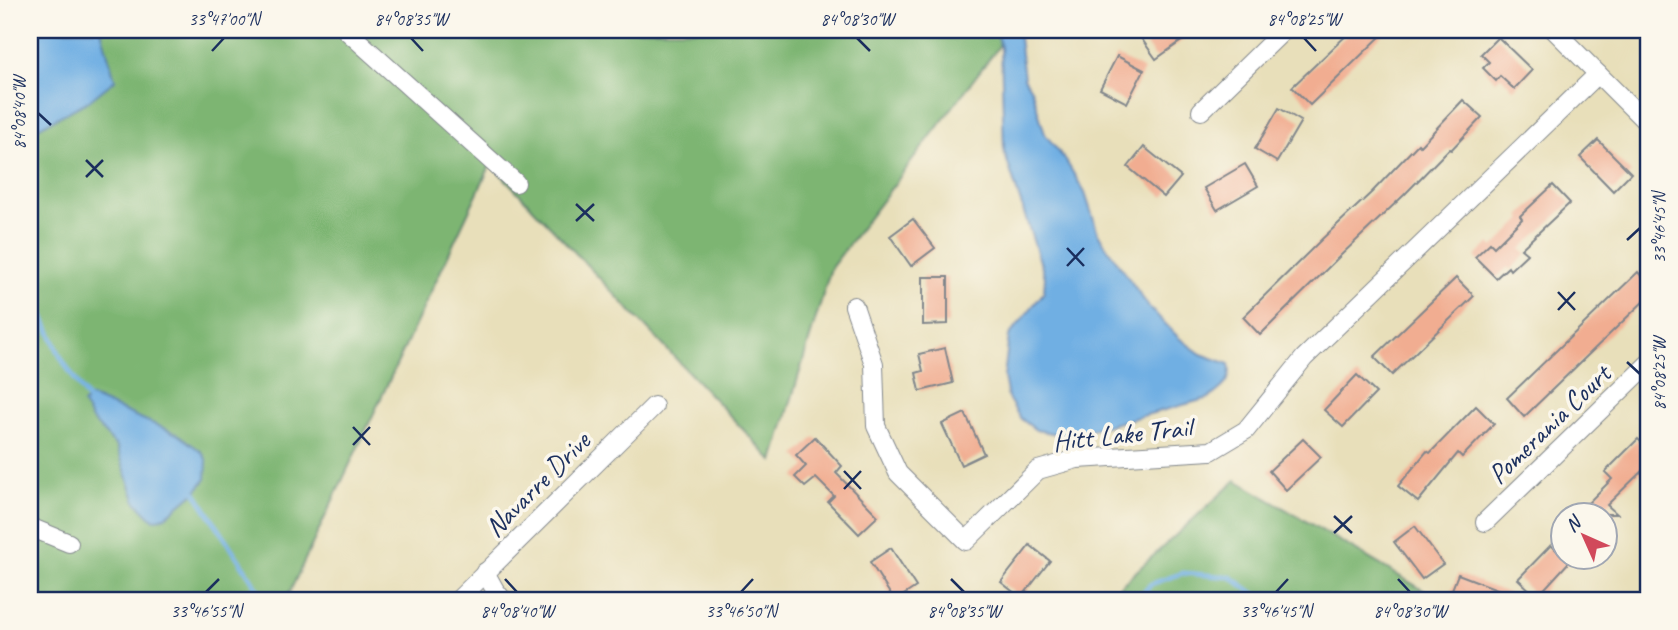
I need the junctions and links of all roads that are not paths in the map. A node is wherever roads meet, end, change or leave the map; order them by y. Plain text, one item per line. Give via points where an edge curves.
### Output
1 (346, 30) edge
2 (1284, 30) edge
3 (1554, 30) edge
4 (1598, 74) junction
5 (1201, 111) dead end
6 (1648, 124) edge
7 (516, 183) dead end
8 (855, 306) dead end
9 (1648, 365) edge
10 (654, 406) dead end
11 (1485, 522) dead end
12 (30, 527) edge
13 (69, 542) dead end
14 (485, 572) junction
15 (458, 600) edge
16 (503, 600) edge

1 - 7 street
2 - 5 street
3 - 4 street
4 - 6 street
4 - 8 street, Hitt Lake Trail via 1304,358 1246,430 1211,451 1077,459 1038,470 966,541 898,473 876,426 874,364
9 - 11 street, Pomerania Court
10 - 14 street, Navarre Drive
12 - 13 street
14 - 15 street, Navarre Drive
14 - 16 street

